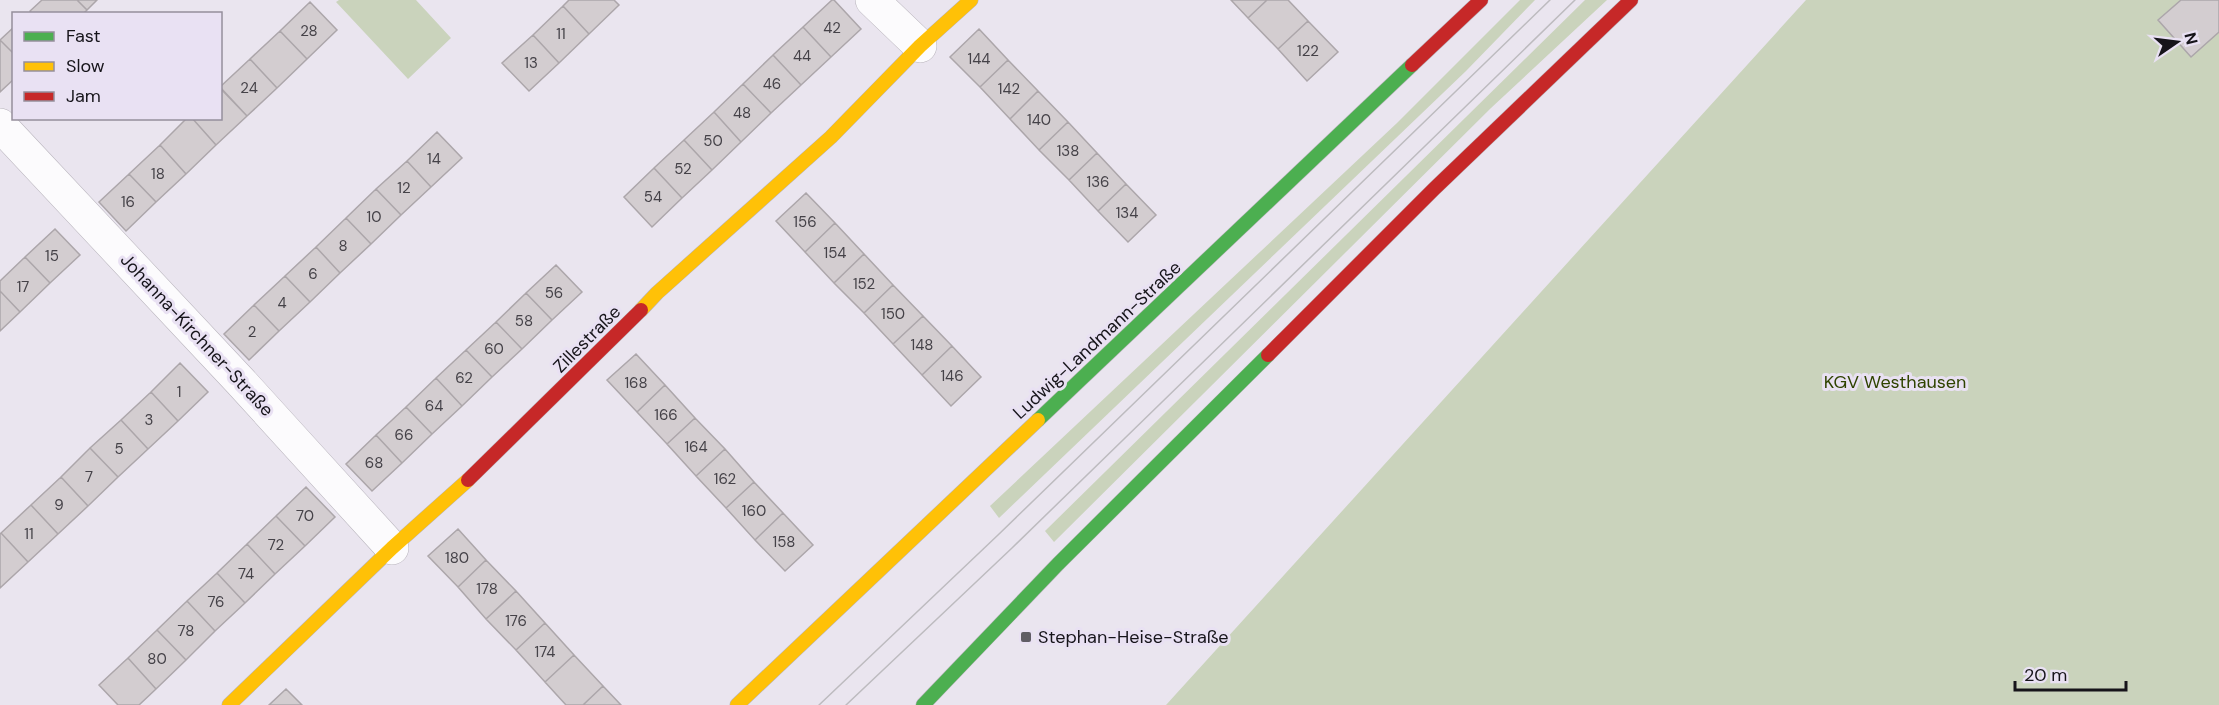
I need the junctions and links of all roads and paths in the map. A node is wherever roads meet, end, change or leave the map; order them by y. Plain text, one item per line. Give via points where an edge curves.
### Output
1 (872, 0) edge
2 (971, 0) edge
3 (1481, 0) edge
4 (1631, 0) edge
5 (920, 46) junction
6 (0, 125) edge
7 (392, 548) junction
8 (229, 705) edge
9 (737, 705) edge
10 (923, 705) edge

1 - 5 street
2 - 5 main road, Zillestraße
3 - 9 main road, Ludwig-Landmann-Straße
4 - 10 main road via 1434,189 1058,564
5 - 7 main road, Zillestraße via 831,137 657,293 488,461
6 - 7 street, Johanna-Kirchner-Straße
7 - 8 main road, Zillestraße

